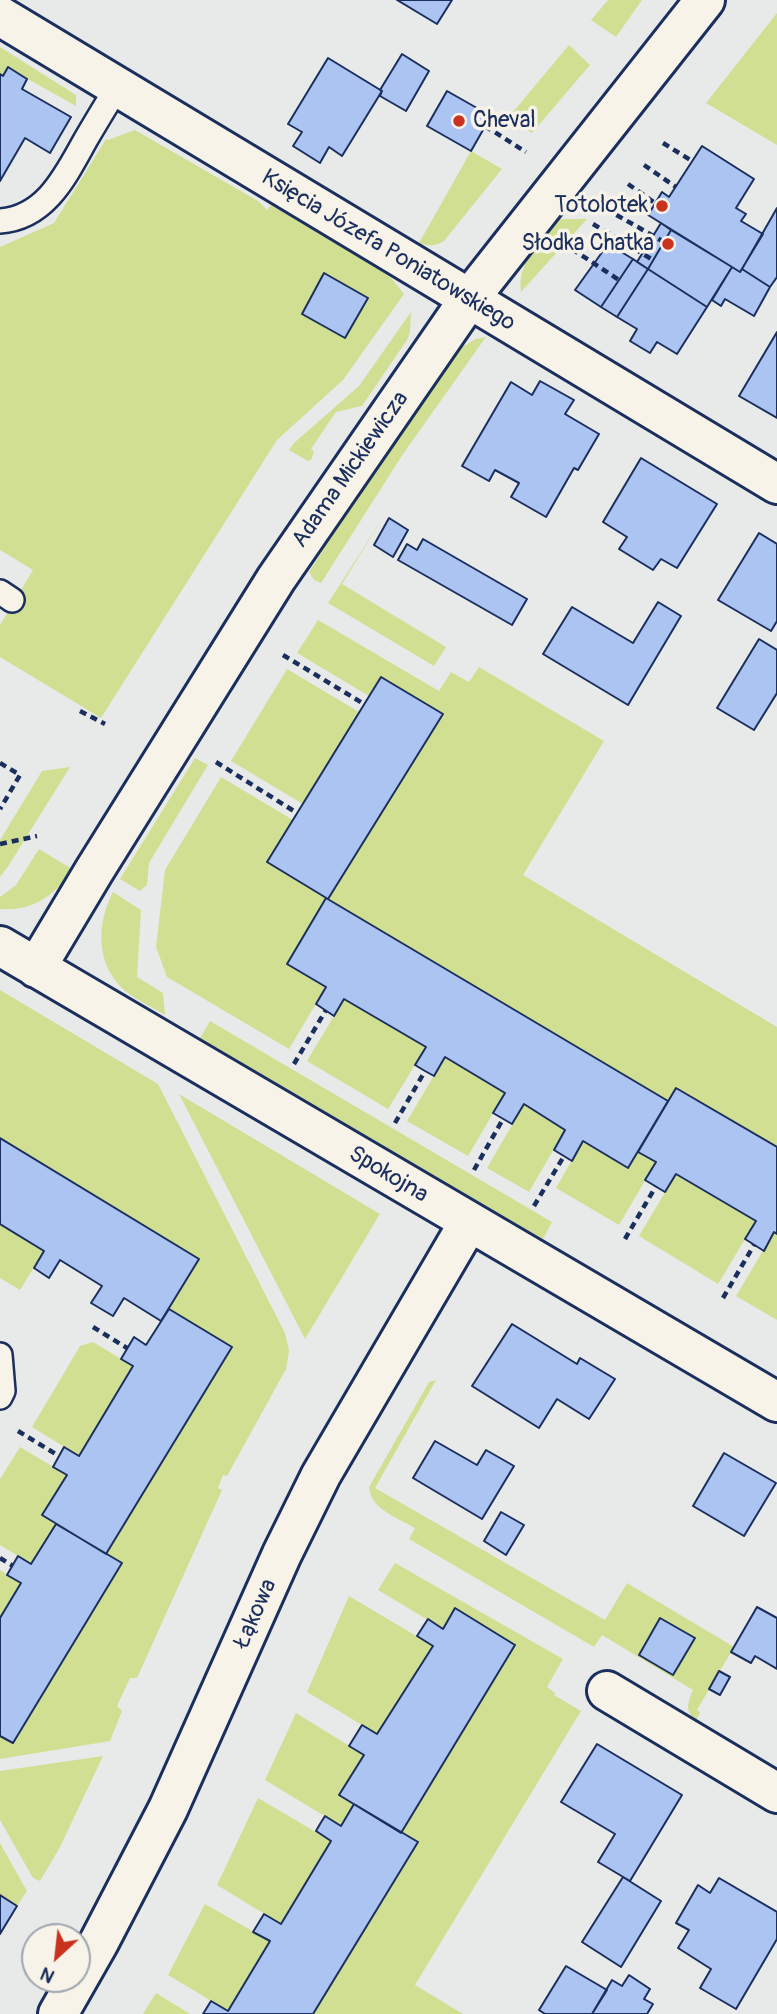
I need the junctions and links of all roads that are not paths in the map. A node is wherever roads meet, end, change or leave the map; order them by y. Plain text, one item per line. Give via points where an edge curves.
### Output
1 (705, 0) edge
2 (0, 16) edge
3 (117, 88) junction
4 (0, 221) edge
5 (469, 299) junction
6 (777, 484) edge
7 (0, 946) edge
8 (36, 968) junction
9 (469, 1222) junction
10 (0, 1355) edge
11 (0, 1397) edge
12 (777, 1402) edge
13 (607, 1690) dead end
14 (777, 1793) edge
15 (58, 2014) edge

1 - 5 street, Adama Mickiewicza
2 - 3 street, Księcia Józefa Poniatowskiego
3 - 4 lane via 60,185 29,213
3 - 5 street, Księcia Józefa Poniatowskiego
5 - 6 street, Księcia Józefa Poniatowskiego
5 - 8 street, Adama Mickiewicza via 276,579
7 - 8 street, Spokojna
8 - 9 street, Spokojna
9 - 12 street, Spokojna
9 - 15 street, Łąkowa via 321,1475 169,1809
10 - 11 lane
13 - 14 street

